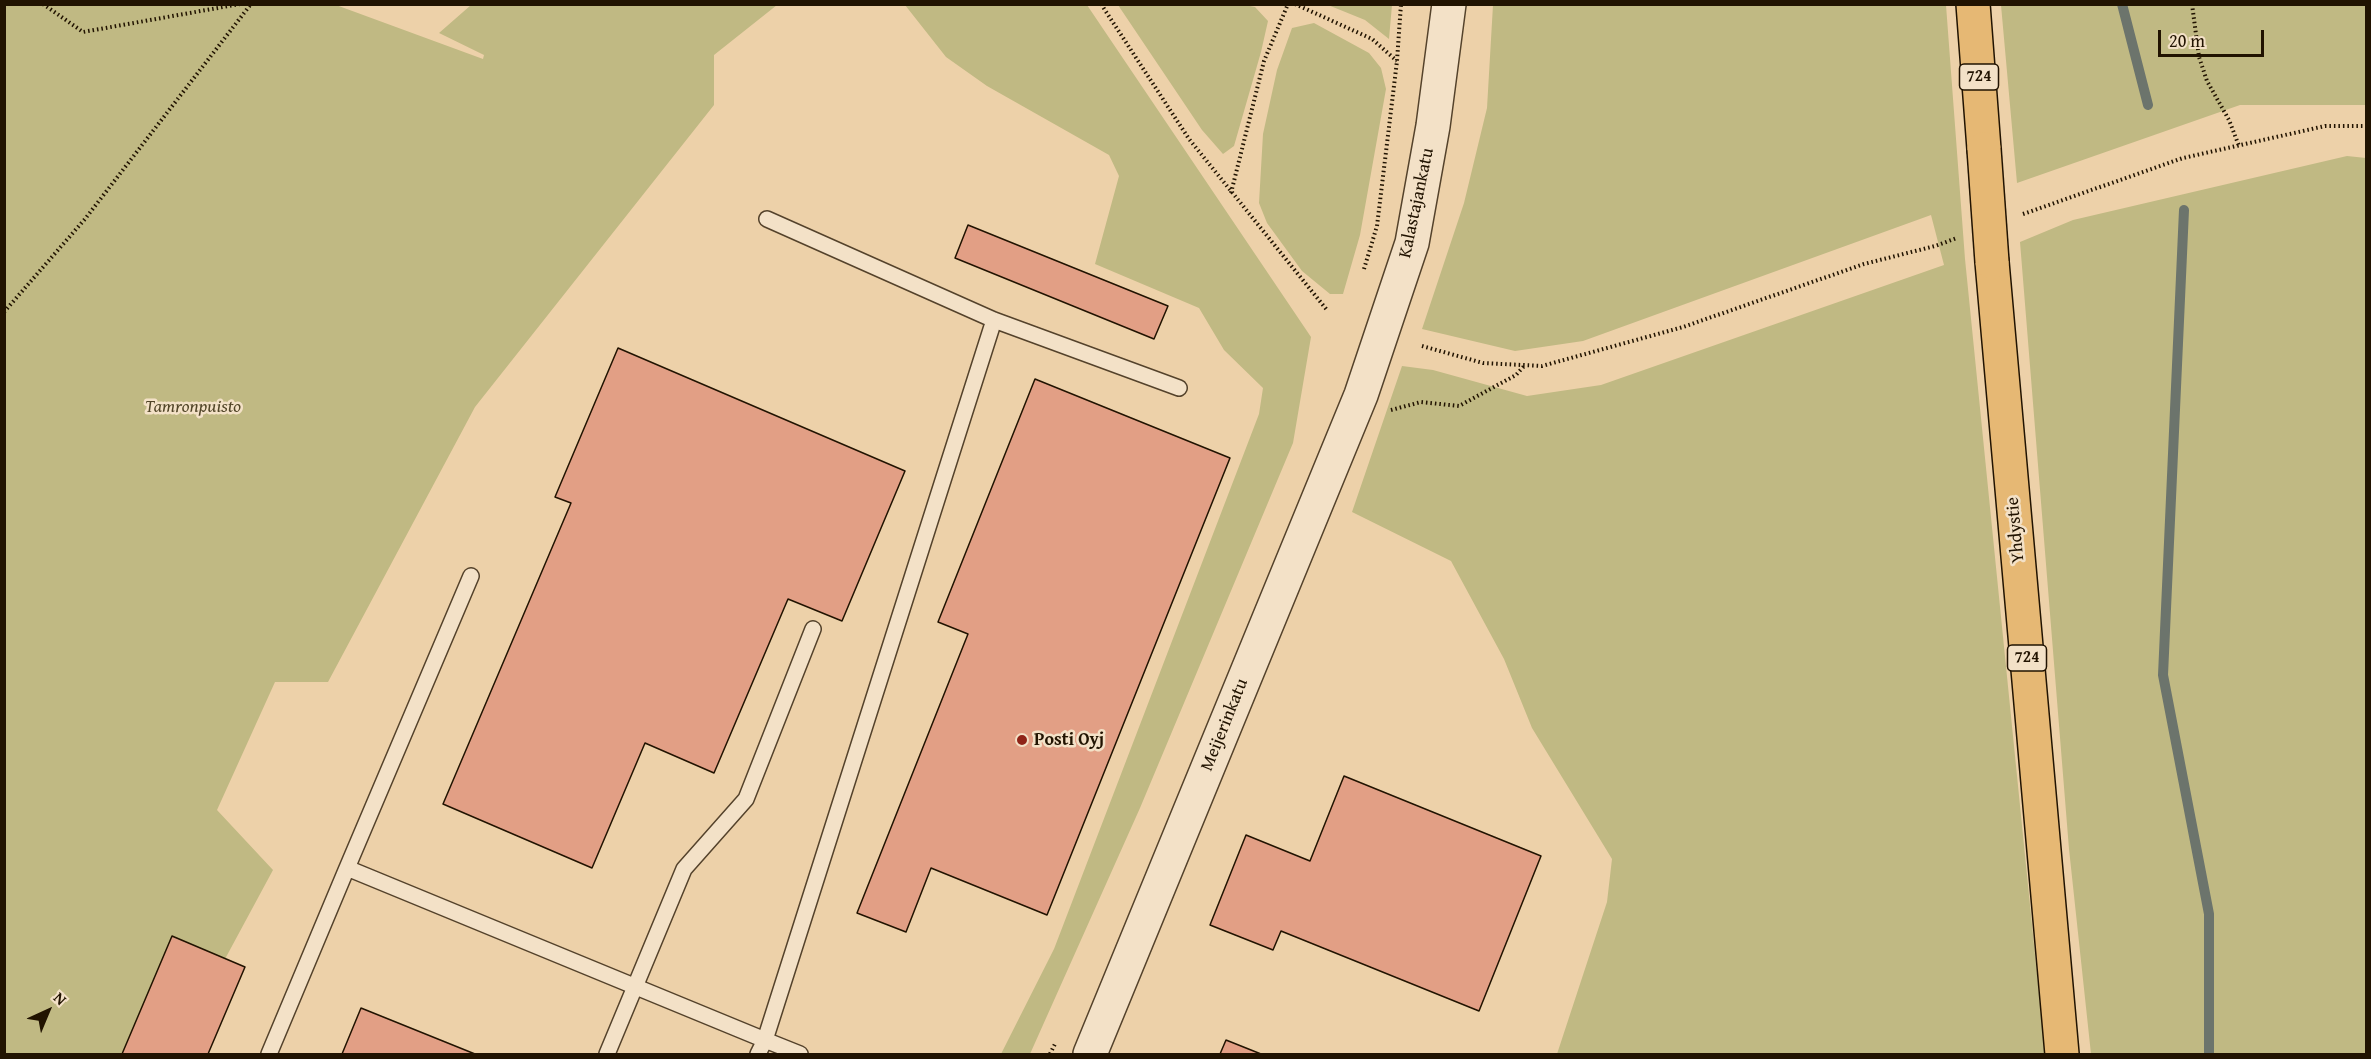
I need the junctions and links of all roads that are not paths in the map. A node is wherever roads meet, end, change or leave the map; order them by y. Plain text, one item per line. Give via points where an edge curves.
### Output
1 (1449, 4) edge
2 (1973, 4) edge
3 (767, 219) dead end
4 (994, 320) junction
5 (1179, 388) dead end
6 (1355, 408) joint
7 (471, 576) dead end
8 (813, 629) dead end
9 (347, 868) junction
10 (635, 986) junction
11 (765, 1040) junction
12 (269, 1054) edge
13 (607, 1054) edge
14 (758, 1054) edge
15 (800, 1054) edge
16 (1090, 1054) edge
17 (2062, 1054) edge

1 - 6 street, Kalastajankatu via 1412,243
2 - 17 main road, Yhdystie / 724, bridge
3 - 4 lane
4 - 5 lane
4 - 11 lane
6 - 16 street, Meijerinkatu
7 - 9 lane
8 - 10 lane via 746,799 684,869
9 - 10 lane
9 - 12 lane
10 - 11 lane
10 - 13 lane
11 - 14 lane
11 - 15 lane

